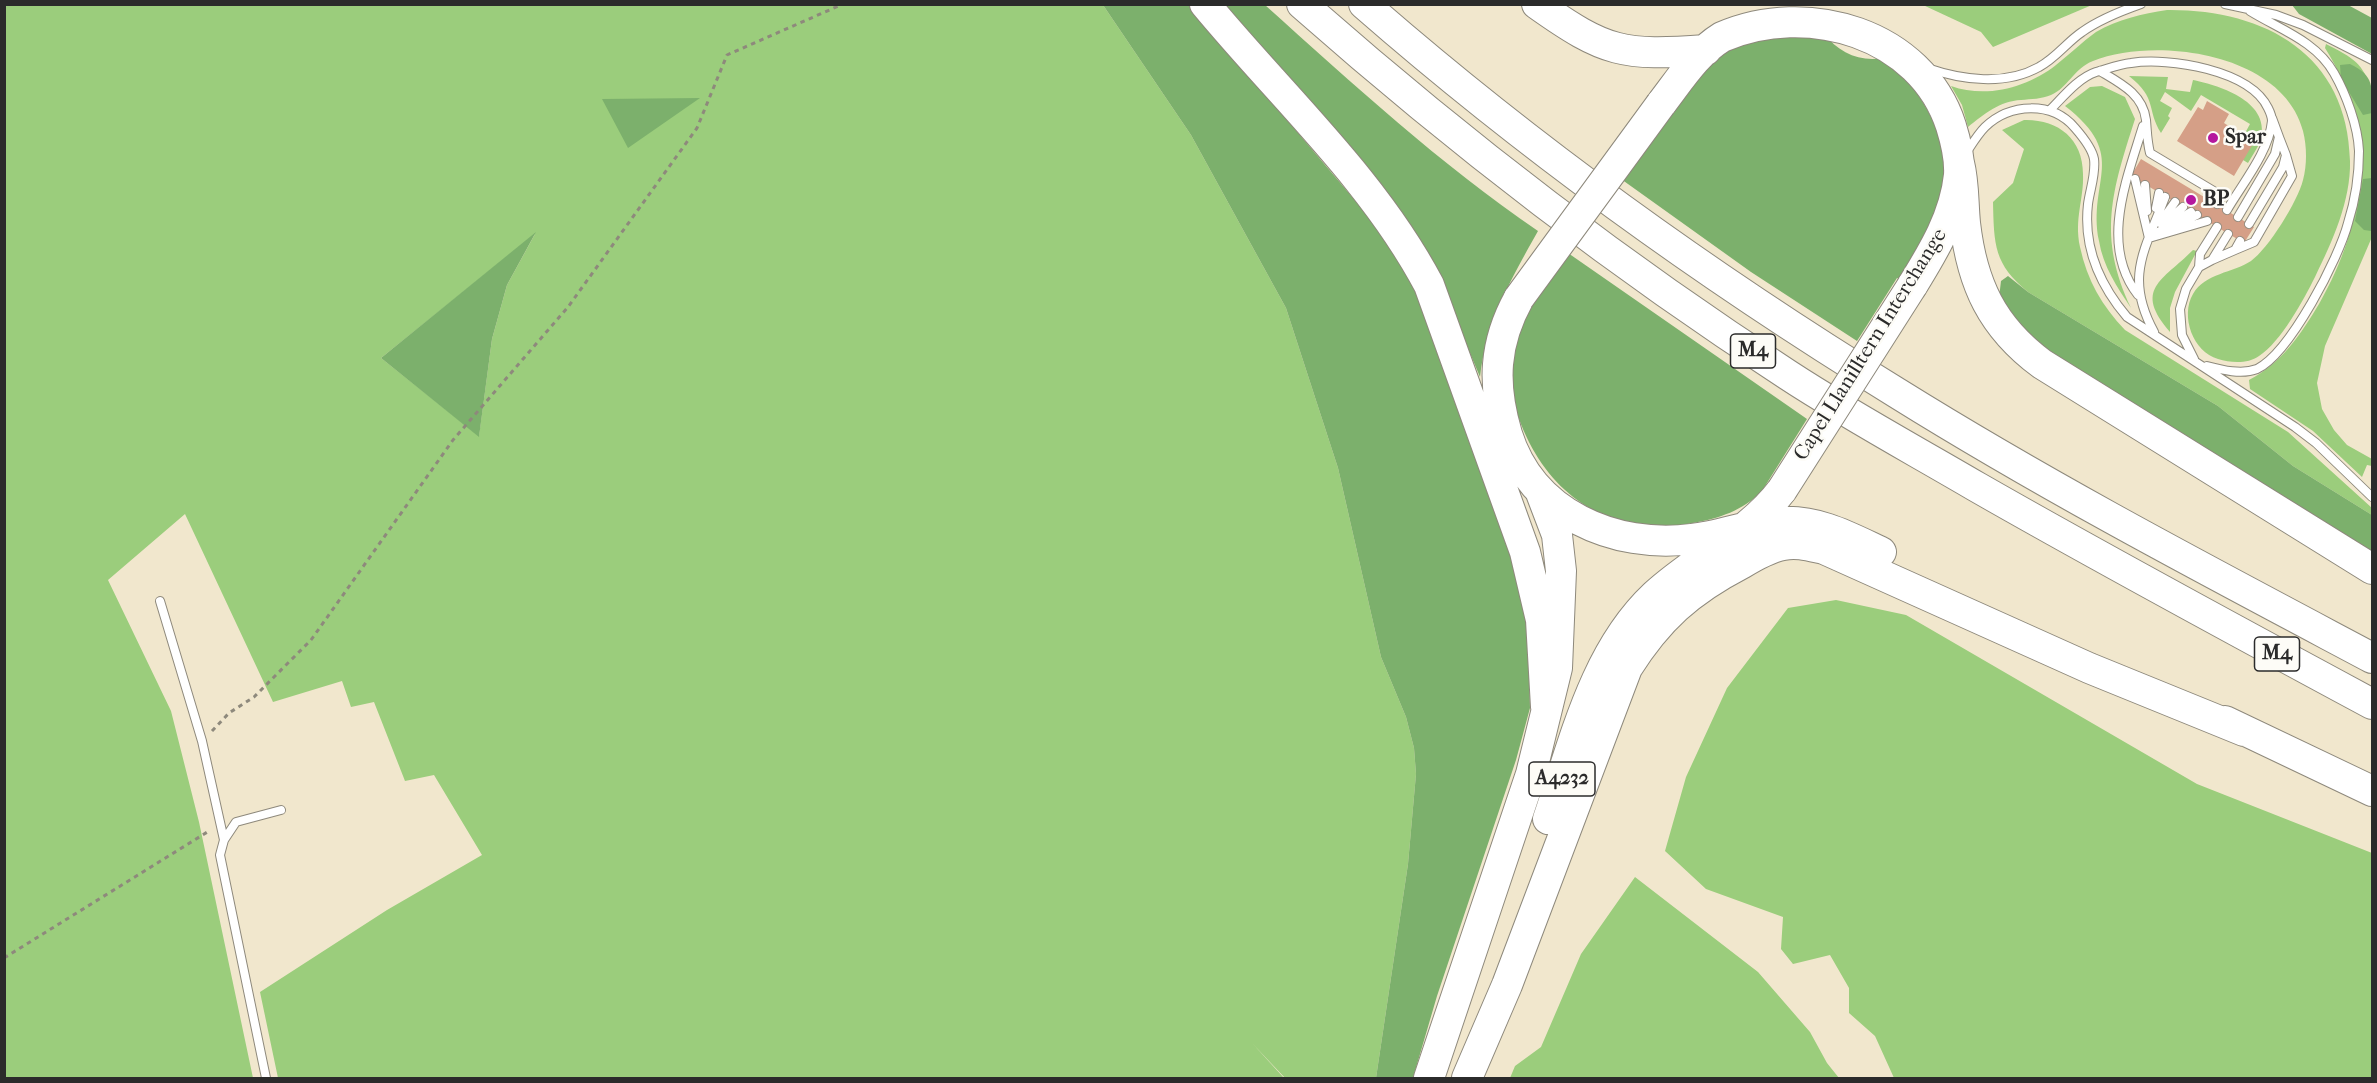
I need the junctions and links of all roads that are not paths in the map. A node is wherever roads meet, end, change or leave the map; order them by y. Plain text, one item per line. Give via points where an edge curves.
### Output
1 (1205, 4) edge
2 (1302, 4) edge
3 (1364, 4) edge
4 (1537, 4) edge
5 (2141, 4) edge
6 (2225, 4) edge
7 (2250, 11) junction
8 (1706, 50) junction
9 (2373, 60) edge
10 (1915, 64) junction
11 (2100, 71) junction
12 (2050, 110) junction
13 (2146, 118) junction
14 (2272, 118) junction
15 (2279, 136) junction
16 (2150, 153) junction
17 (2286, 155) junction
18 (2145, 162) dead end
19 (1959, 163) junction
20 (2171, 165) junction
21 (2135, 179) dead end
22 (2194, 179) junction
23 (2209, 188) junction
24 (2217, 204) dead end
25 (2226, 210) dead end
26 (2238, 217) dead end
27 (2207, 221) dead end
28 (2250, 224) dead end
29 (2217, 227) dead end
30 (2228, 234) dead end
31 (2149, 238) junction
32 (2240, 241) dead end
33 (2235, 250) junction
34 (2212, 261) junction
35 (2199, 267) junction
36 (2138, 295) junction
37 (1440, 311) junction
38 (2156, 335) junction
39 (2198, 362) junction
40 (1510, 441) junction
41 (1540, 488) junction
42 (2373, 498) edge
43 (1740, 529) junction
44 (2373, 569) edge
45 (160, 601) dead end
46 (2373, 658) edge
47 (2373, 704) edge
48 (1546, 707) junction
49 (2244, 730) junction
50 (2373, 791) edge
51 (281, 810) dead end
52 (224, 840) junction
53 (266, 1078) edge
54 (1429, 1078) edge
55 (1461, 1078) edge
56 (1467, 1078) edge

1 - 37 highway via 1358,178 1414,256
2 - 47 highway, M4 via 1520,185 1789,376 2129,574
3 - 46 highway, M4 via 1500,117 1611,201 1815,342 2131,530
4 - 8 highway via 1587,37 1620,50 1652,54
5 - 10 lane via 2103,19 2039,67 2020,75 1992,80 1950,76
6 - 7 lane
7 - 9 lane via 2303,25
7 - 39 lane via 2313,47 2333,71 2349,109 2359,149 2355,187 2348,224 2334,259 2285,342 2256,369 2228,372
8 - 10 highway, Capel Llanilltern Interchange via 1753,23 1800,16 1855,25 1886,41
8 - 40 highway, Capel Llanilltern Interchange, bridge via 1661,104 1519,298 1503,333 1496,366 1498,399
10 - 19 highway, Capel Llanilltern Interchange via 1947,114
11 - 12 lane via 2069,91
11 - 13 lane via 2139,100
11 - 14 lane via 2132,62 2181,64 2223,73 2262,98
12 - 19 lane via 2025,108 2002,115 1985,127
12 - 38 lane via 2069,121 2094,157 2088,232 2097,272 2109,296 2127,317
13 - 16 lane
13 - 36 lane via 2119,204 2118,231 2124,264
14 - 15 lane
14 - 25 lane via 2267,141
15 - 17 lane
15 - 26 lane via 2275,154
16 - 18 lane
16 - 20 lane
17 - 28 lane
17 - 33 lane via 2292,176 2254,242
19 - 43 highway, Capel Llanilltern Interchange, bridge via 1948,220 1912,286 1782,490 1765,510
19 - 44 highway via 1968,248 1975,274 2001,327 2019,347
20 - 20 lane via 2166,173
20 - 22 lane
21 - 31 lane
22 - 23 lane
22 - 23 lane via 2197,192
23 - 24 lane via 2222,196
27 - 31 lane
29 - 35 lane via 2200,254
30 - 34 lane
31 - 31 lane via 2186,209
31 - 31 lane via 2155,191
31 - 36 lane via 2139,269
32 - 33 lane
33 - 34 lane
34 - 35 lane
35 - 39 lane via 2180,309 2182,335
36 - 38 lane
37 - 40 highway
37 - 48 highway via 1525,552 1541,620
38 - 39 lane
39 - 42 lane via 2316,443
40 - 41 highway, Capel Llanilltern Interchange via 1527,474
41 - 43 highway, Capel Llanilltern Interchange via 1575,518 1620,537 1671,542
41 - 48 highway, A4232 via 1557,535 1561,571 1557,668
43 - 49 highway via 1783,522 1831,529
43 - 55 highway, A4232 via 1642,608 1605,662 1563,773
45 - 52 lane via 202,741
48 - 54 highway, A4232 via 1531,774
49 - 50 highway
49 - 56 highway via 2089,668 1824,549 1802,544 1769,549 1683,600 1654,629 1627,668 1507,985
51 - 52 lane via 236,822
52 - 53 lane via 220,855

